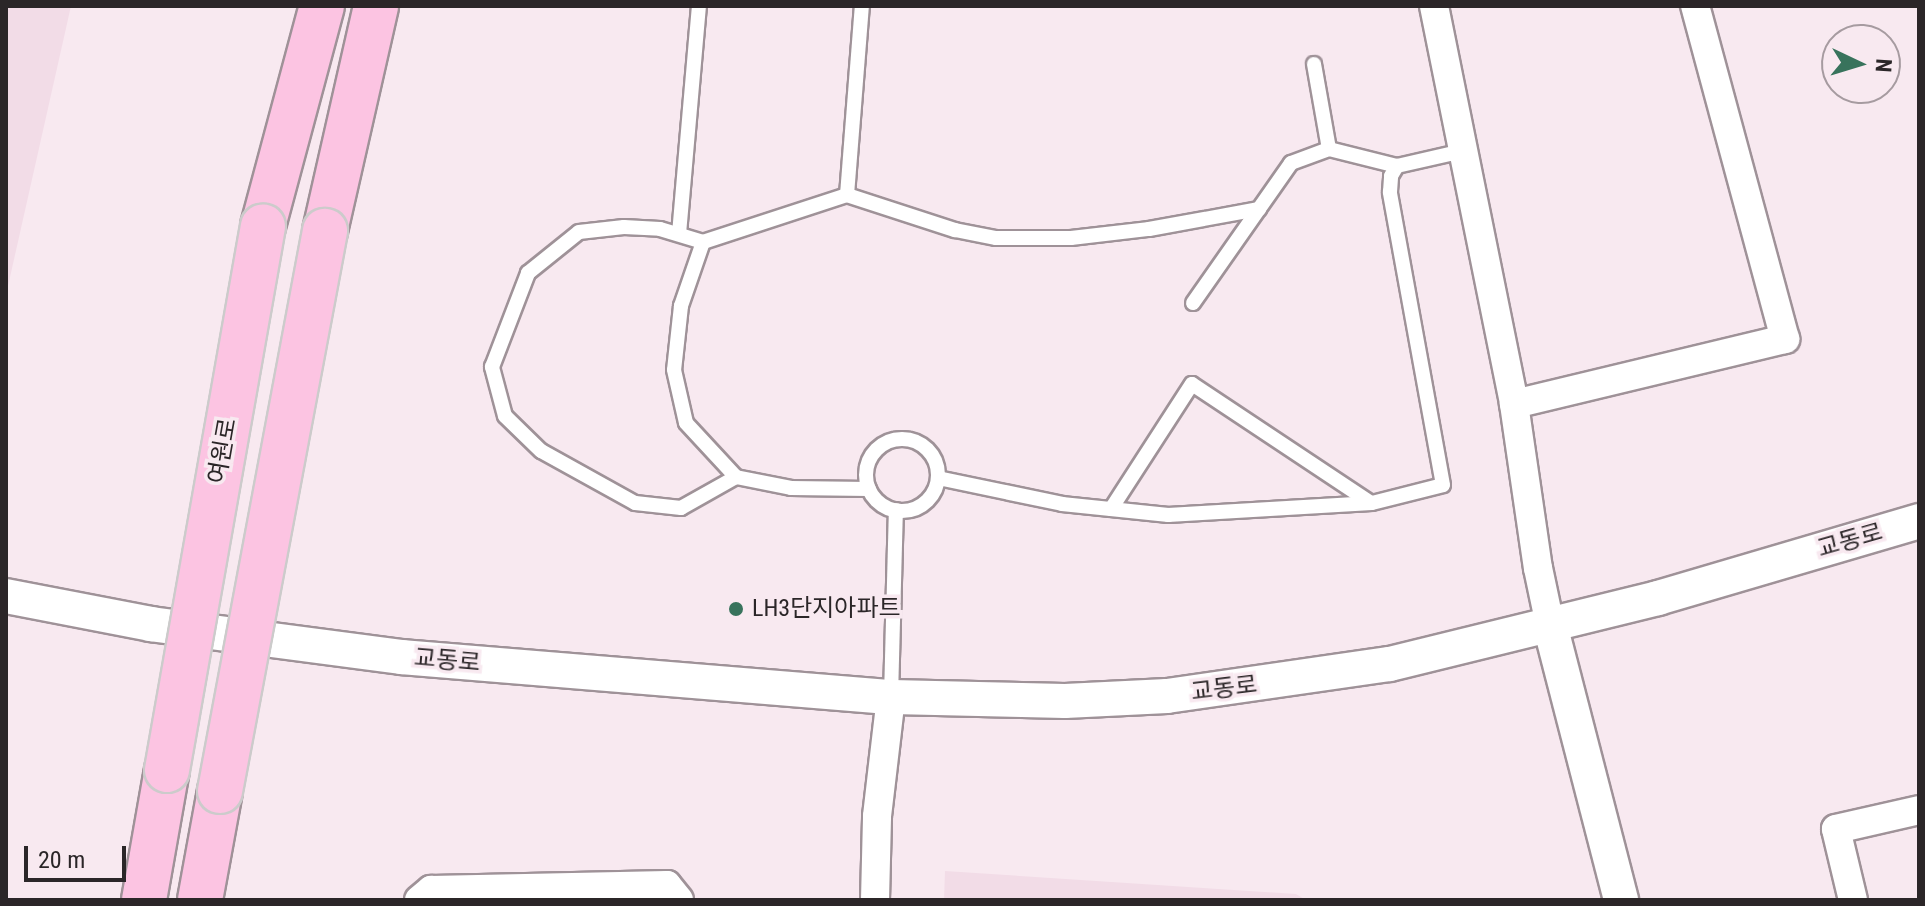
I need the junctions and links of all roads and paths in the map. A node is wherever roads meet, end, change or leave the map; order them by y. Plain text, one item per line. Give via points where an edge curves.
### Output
1 (322, 6) edge
2 (376, 6) edge
3 (699, 6) edge
4 (862, 6) edge
5 (1434, 6) edge
6 (1695, 6) edge
7 (1314, 64) dead end
8 (1329, 149) junction
9 (1463, 151) junction
10 (1397, 166) junction
11 (847, 195) junction
12 (1259, 209) junction
13 (679, 234) junction
14 (703, 242) junction
15 (1193, 303) dead end
16 (1514, 404) junction
17 (736, 477) junction
18 (938, 478) junction
19 (869, 489) junction
20 (1372, 503) junction
21 (1111, 509) junction
22 (896, 510) junction
23 (1919, 521) edge
24 (6, 596) edge
25 (1550, 625) junction
26 (891, 697) junction
27 (1919, 810) edge
28 (144, 900) edge
29 (200, 900) edge
30 (419, 900) edge
31 (679, 900) edge
32 (875, 900) edge
33 (1621, 900) edge
34 (1853, 900) edge

1 - 28 highway, 여원로, bridge via 263,226
2 - 29 highway, bridge via 325,231
3 - 13 lane
4 - 11 lane
5 - 9 street
6 - 16 street via 1785,339
7 - 8 lane
8 - 10 lane
8 - 12 lane via 1291,163
9 - 10 lane
9 - 16 street
10 - 20 lane via 1390,192 1443,485
11 - 12 lane via 996,238 1071,238
11 - 14 lane
12 - 15 lane
13 - 14 lane
13 - 17 lane via 624,227 579,232 528,273 492,367 505,416 541,451 635,503 681,508
14 - 17 lane via 681,306 674,370 686,423
16 - 25 street
17 - 19 lane via 791,488
18 - 19 lane via 925,447 903,439 881,446 873,455 867,466
18 - 21 lane
18 - 22 lane via 928,500
19 - 22 lane via 884,506
20 - 21 lane via 1168,515
20 - 21 lane via 1192,384
22 - 26 lane
23 - 25 street, 교동로
24 - 26 street, 교동로 via 151,624 401,657
25 - 26 street, 교동로 via 1390,664 1167,696 1065,701
25 - 33 street
26 - 32 street via 877,816
27 - 34 street via 1836,829
30 - 31 street via 431,890 667,885

